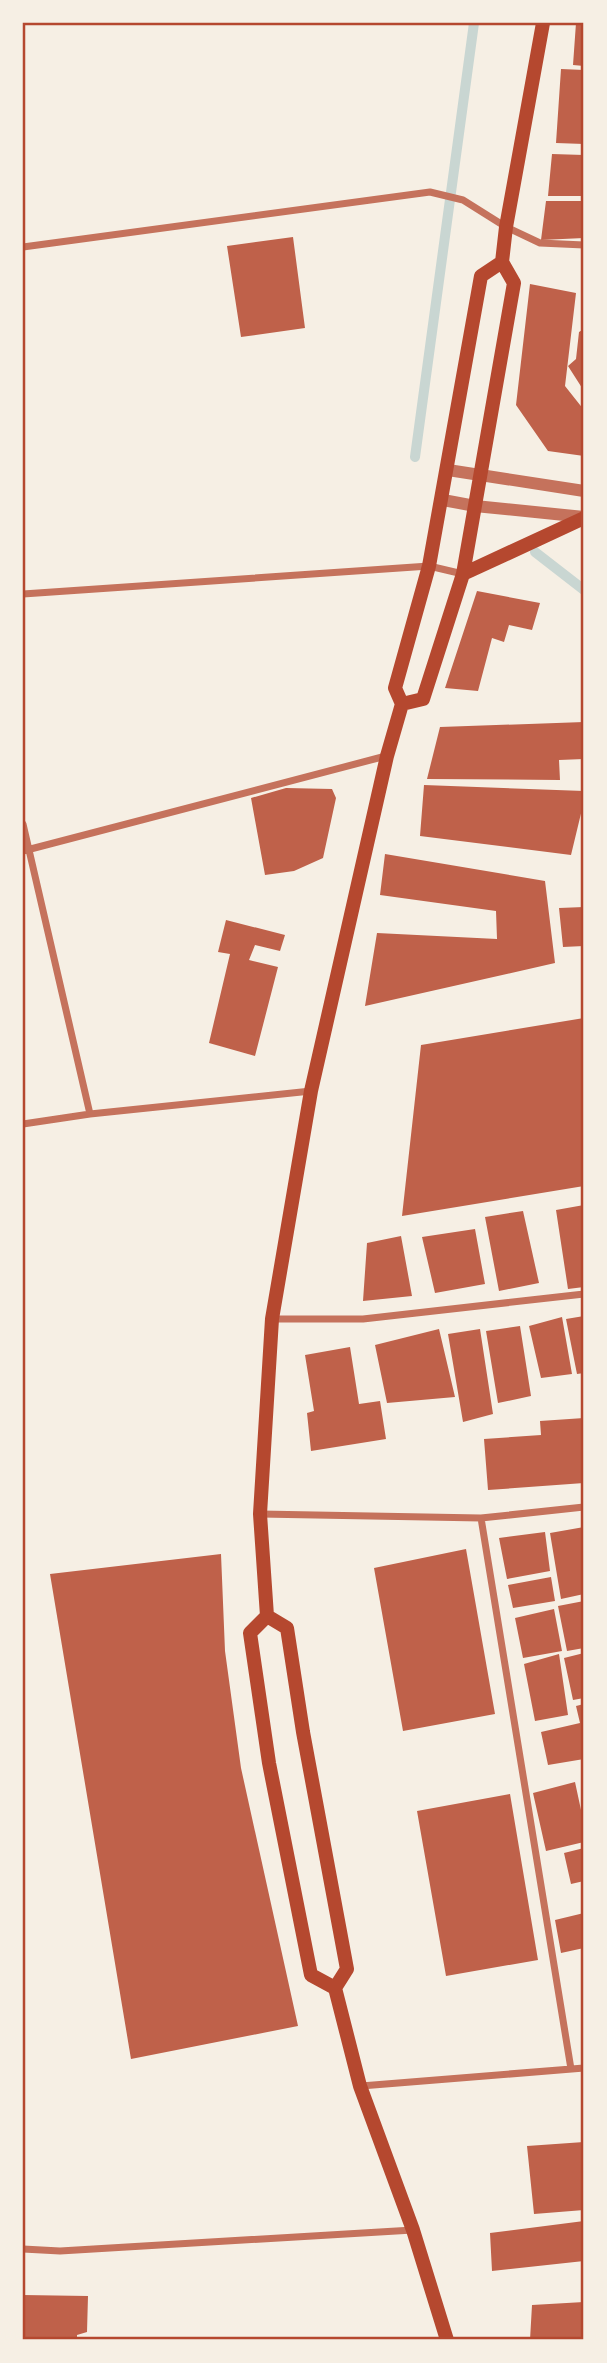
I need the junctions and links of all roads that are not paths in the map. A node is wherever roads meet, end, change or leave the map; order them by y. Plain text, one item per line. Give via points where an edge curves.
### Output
1 (543, 23) edge
2 (506, 227) junction
3 (584, 245) edge
4 (23, 247) edge
5 (502, 262) junction
6 (448, 470) junction
7 (480, 476) junction
8 (584, 491) edge
9 (443, 500) junction
10 (475, 506) junction
11 (584, 517) edge
12 (429, 566) junction
13 (463, 574) junction
14 (23, 594) edge
15 (402, 704) junction
16 (387, 756) junction
17 (23, 824) edge
18 (26, 850) edge
19 (311, 1091) junction
20 (90, 1114) junction
21 (23, 1124) edge
22 (584, 1294) edge
23 (272, 1319) junction
24 (584, 1507) edge
25 (260, 1514) junction
26 (481, 1518) junction
27 (267, 1616) junction
28 (335, 1988) junction
29 (584, 2068) edge
30 (571, 2069) junction
31 (360, 2086) junction
32 (413, 2230) junction
33 (23, 2249) edge
34 (447, 2340) edge

1 - 2 main road
2 - 3 street via 540,243
2 - 4 street via 463,200 430,192
2 - 5 main road
5 - 6 main road via 481,276
5 - 7 main road via 513,284
6 - 7 street
6 - 9 main road
7 - 8 street
7 - 10 main road
9 - 10 street
9 - 12 main road
10 - 11 street
10 - 13 main road
11 - 13 main road
12 - 13 street
12 - 14 street
12 - 15 main road via 395,688
13 - 15 main road via 423,699
15 - 16 main road
16 - 18 street
16 - 19 main road
17 - 18 street
18 - 20 street
19 - 20 street
19 - 23 main road
20 - 21 street
22 - 23 street via 363,1319
23 - 25 main road
24 - 26 street
25 - 26 street
25 - 27 main road
26 - 30 street
27 - 28 main road via 287,1628 347,1969
27 - 28 main road via 250,1633 269,1763 310,1975
28 - 31 main road
29 - 30 street
30 - 31 street
31 - 32 main road
32 - 33 street via 60,2251
32 - 34 main road

